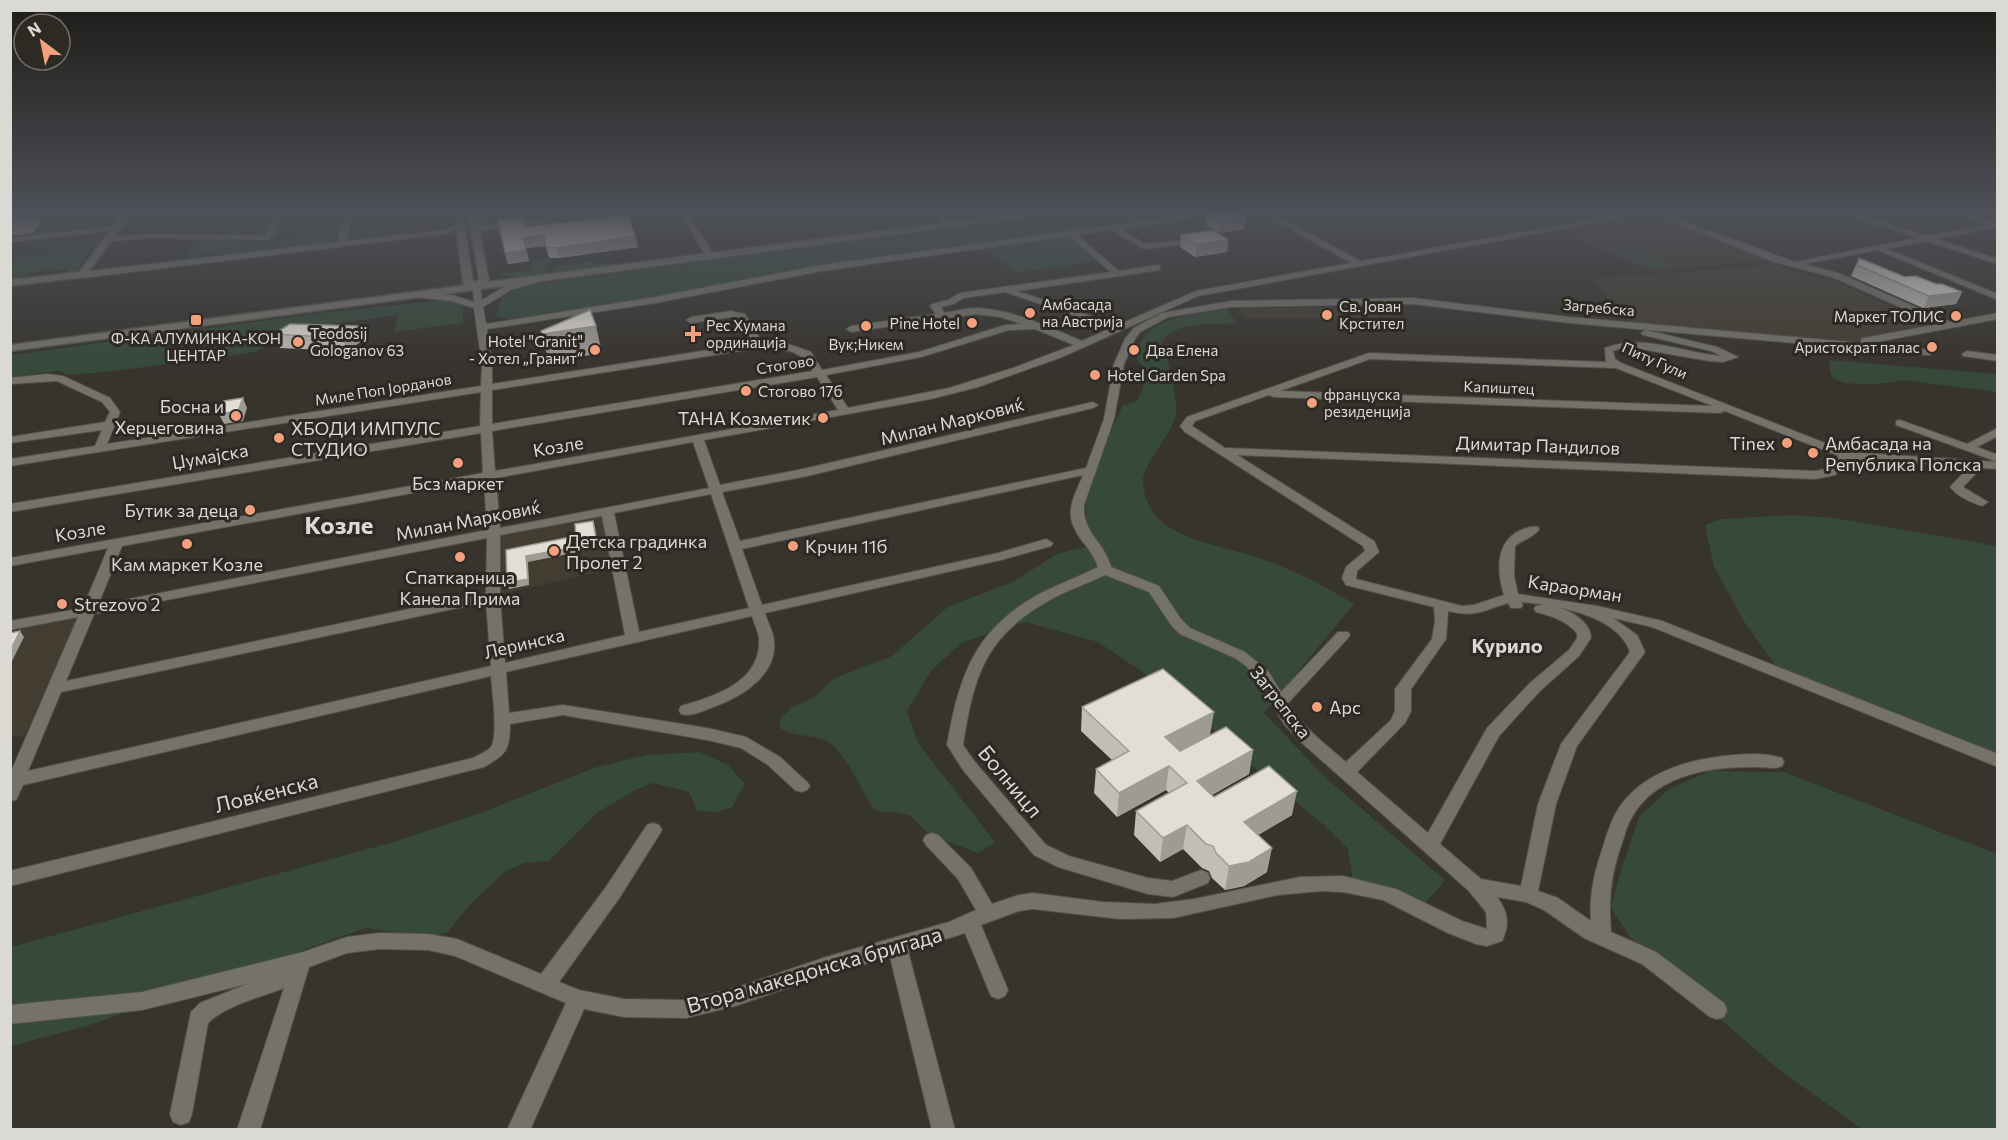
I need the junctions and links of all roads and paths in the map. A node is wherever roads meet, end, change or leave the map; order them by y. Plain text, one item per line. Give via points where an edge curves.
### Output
1 (89, 265) edge
2 (167, 265) edge
3 (465, 265) edge
4 (482, 265) edge
5 (645, 265) edge
6 (835, 265) edge
7 (1108, 265) edge
8 (1353, 265) edge
9 (1798, 265) edge
10 (1920, 265) edge
11 (1157, 268) dead end
12 (483, 273) junction
13 (1118, 274) junction
14 (82, 275) junction
15 (466, 276) junction
16 (1953, 279) junction
17 (540, 280) junction
18 (1935, 281) edge
19 (10, 284) edge
20 (1242, 285) junction
21 (476, 287) junction
22 (1002, 288) junction
23 (419, 295) junction
24 (1998, 297) edge
25 (1267, 303) junction
26 (478, 306) junction
27 (942, 316) junction
28 (1998, 316) edge
29 (1570, 320) junction
30 (691, 321) dead end
31 (1036, 326) junction
32 (1951, 326) junction
33 (482, 327) junction
34 (1119, 328) junction
35 (850, 329) dead end
36 (759, 345) junction
37 (1082, 345) junction
38 (1846, 345) junction
39 (10, 348) edge
40 (1928, 352) dead end
41 (1967, 354) dead end
42 (1998, 358) edge
43 (1617, 364) junction
44 (821, 373) junction
45 (10, 381) edge
46 (488, 388) junction
47 (1267, 393) junction
48 (1093, 405) dead end
49 (1731, 410) junction
50 (845, 412) junction
51 (1900, 423) dead end
52 (110, 425) junction
53 (486, 428) junction
54 (1998, 431) edge
55 (698, 439) junction
56 (10, 440) edge
57 (100, 448) junction
58 (1968, 448) junction
59 (1220, 451) junction
60 (1846, 455) junction
61 (1998, 459) edge
62 (10, 463) edge
63 (1978, 465) junction
64 (1998, 466) edge
65 (1091, 470) junction
66 (490, 476) junction
67 (715, 490) junction
68 (1982, 502) dead end
69 (10, 508) edge
70 (607, 511) junction
71 (1533, 530) dead end
72 (494, 534) junction
73 (117, 543) junction
74 (1046, 543) dead end
75 (735, 546) junction
76 (10, 562) edge
77 (1106, 569) junction
78 (493, 596) junction
79 (1511, 598) junction
80 (1441, 606) junction
81 (1585, 608) junction
82 (757, 610) junction
83 (88, 611) junction
84 (10, 626) edge
85 (1343, 635) dead end
86 (633, 638) junction
87 (499, 669) junction
88 (56, 688) junction
89 (1279, 703) junction
90 (687, 710) dead end
91 (502, 720) junction
92 (1998, 761) edge
93 (1776, 762) dead end
94 (1345, 773) junction
95 (14, 781) edge
96 (801, 786) dead end
97 (10, 795) edge
98 (654, 830) dead end
99 (932, 840) dead end
100 (1430, 846) junction
101 (1201, 878) dead end
102 (10, 879) edge
103 (1476, 886) junction
104 (1528, 895) junction
105 (979, 918) junction
106 (1602, 937) junction
107 (897, 946) junction
108 (301, 967) junction
109 (544, 986) junction
110 (998, 990) dead end
111 (578, 999) junction
112 (1717, 1010) dead end
113 (10, 1015) edge
114 (181, 1113) dead end
115 (248, 1130) edge
116 (518, 1130) edge
117 (944, 1130) edge

1 - 14 street
2 - 14 street
3 - 15 street
4 - 12 street
5 - 17 street
6 - 33 street via 655,300
7 - 13 street
8 - 20 street, Козле
9 - 32 street via 1834,275
10 - 16 street
11 - 13 street
12 - 17 street via 499,278
12 - 21 street via 484,280
13 - 22 street
14 - 19 street
15 - 21 street
15 - 23 street
16 - 18 street
16 - 24 street
17 - 21 street
17 - 26 street via 508,288
20 - 25 street
20 - 34 street, Козле via 1176,301
21 - 23 street
21 - 26 street, Ловќенска
22 - 27 street via 960,296 935,306
22 - 34 street
23 - 26 street via 452,298
23 - 39 street
25 - 29 street, Загребска via 1413,301
25 - 65 street via 1180,311 1152,320 1137,330 1119,364 1109,419
26 - 33 street, Ловќенска
27 - 31 street via 991,312
27 - 35 street
28 - 32 street
29 - 38 street, Загребска
29 - 43 street, Питу Гули via 1665,337 1733,357 1618,346 1608,351 1610,360
30 - 36 street via 741,316
31 - 37 street, Стогово
31 - 44 street, Стогово via 1008,327 921,354
32 - 38 street
33 - 46 street, Ловќенска
34 - 37 street, Козле
36 - 44 street, Миле Поп Јорданов via 803,351
36 - 46 street, Миле Поп Јорданов
37 - 50 street, Козле via 968,387
38 - 40 street, Загребска
41 - 42 street
43 - 47 street via 1369,356
43 - 49 street, Питу Гули
44 - 50 street, Миле Поп Јорданов
44 - 53 street, Стогово
45 - 52 street via 59,378 106,400 115,412
46 - 53 street, Ловќенска
46 - 57 street, Миле Поп Јорданов
47 - 49 street, Капиштец
47 - 59 street, Караорман via 1191,419 1186,426 1189,430
48 - 67 street, Милан Марковиќ via 860,461
49 - 60 street, Питу Гули
50 - 55 street, Козле
51 - 58 street
52 - 56 street
52 - 57 street
53 - 66 street, Ловќенска
53 - 69 street, Џумајска
54 - 58 street
55 - 66 street, Козле
55 - 67 street
57 - 62 street, Миле Поп Јорданов
58 - 61 street
59 - 60 street, Димитар Пандилов via 1815,475 1831,472
59 - 80 street, Караорман via 1369,544 1372,552 1351,570 1351,582
60 - 63 street, Питу Гули
63 - 64 street, Питу Гули
63 - 68 street via 1956,487
65 - 75 street
65 - 77 street via 1077,518
66 - 72 street, Ловќенска
66 - 73 street, Козле
67 - 70 street, Милан Марковиќ
67 - 75 street
70 - 72 street, Милан Марковиќ
70 - 86 street
71 - 79 street via 1509,545 1506,565
72 - 78 street, Ловќенска
72 - 83 street, Милан Марковиќ
73 - 76 street, Козле
73 - 83 street
74 - 82 street, Леринска
75 - 82 street
77 - 89 street, Загрепска via 1159,593 1185,631 1251,663
77 - 101 street, Болницл via 1028,607 989,639 968,683 955,745 1040,850 1064,862 1148,886 1173,889
78 - 87 street, Ловќенска
78 - 88 street
79 - 80 street, Караорман via 1473,612
79 - 81 street, Караорман
79 - 100 street via 1521,606 1565,615 1580,626 1584,639 1493,732
80 - 94 street via 1439,639 1403,689 1403,711 1396,723
81 - 92 street, Караорман via 1616,613 1692,636
81 - 104 street via 1624,631 1638,652 1569,744 1547,804
82 - 86 street, Леринска
82 - 90 street via 766,637 765,662 728,697
83 - 84 street, Милан Марковиќ
83 - 88 street
85 - 89 street
86 - 87 street, Леринска
87 - 91 street, Ловќенска
87 - 95 street, Леринска
88 - 95 street
89 - 94 street, Загрепска via 1290,720
91 - 96 street via 563,710 707,734 746,743 774,761
91 - 102 street, Ловќенска via 498,751 478,763
93 - 106 street via 1740,760 1705,765 1666,778 1634,801 1623,816 1603,872
94 - 100 street, Загрепска
95 - 97 street
98 - 109 street
99 - 105 street via 964,870 980,896
100 - 103 street, Загрепска
103 - 104 street
103 - 105 street, Втора македонска бригада via 1497,911 1495,935 1486,938 1462,931 1385,893 1341,884 1269,888 1174,910 1134,913 1033,901
104 - 106 street via 1551,904
105 - 107 street, Втора македонска бригада
105 - 110 street
106 - 112 street via 1649,958
107 - 111 street, Втора македонска бригада via 687,1010 624,1008
107 - 117 street
108 - 109 street, Втора македонска бригада via 347,945 428,942 457,948
108 - 113 street, Втора македонска бригада via 142,1001
108 - 114 street via 207,1010 198,1019
108 - 115 street
109 - 111 street, Втора македонска бригада
111 - 116 street

